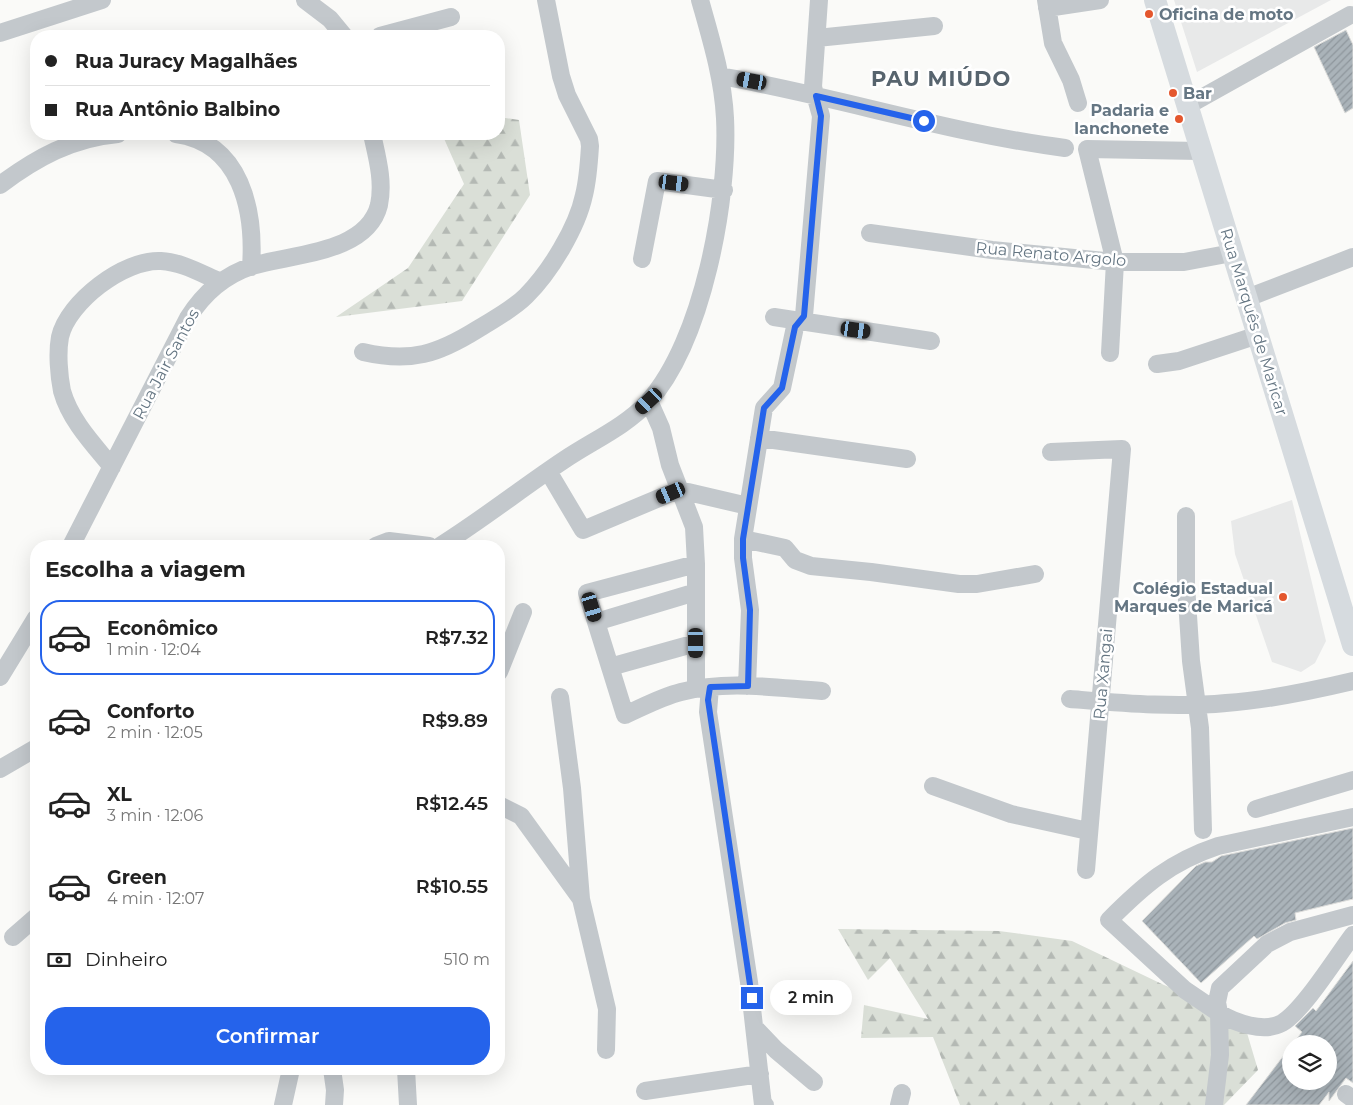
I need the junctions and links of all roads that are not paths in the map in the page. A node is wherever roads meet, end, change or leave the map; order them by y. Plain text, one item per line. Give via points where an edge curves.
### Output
1 (102, 0) edge
2 (546, 0) edge
3 (700, 0) edge
4 (819, 0) edge
5 (1100, 0) edge
6 (1155, 0) edge
7 (314, 2) edge
8 (1046, 4) edge
9 (1350, 15) dead end
10 (451, 16) dead end
11 (934, 26) dead end
12 (339, 30) edge
13 (401, 30) edge
14 (0, 33) edge
15 (817, 38) junction
16 (720, 76) junction
17 (816, 96) junction
18 (1078, 103) dead end
19 (1187, 106) junction
20 (84, 140) edge
21 (196, 140) edge
22 (373, 140) edge
23 (1065, 148) dead end
24 (1200, 151) junction
25 (0, 185) edge
26 (724, 190) junction
27 (870, 233) dead end
28 (1232, 252) junction
29 (1353, 257) edge
30 (642, 258) dead end
31 (1116, 262) junction
32 (251, 266) junction
33 (222, 282) junction
34 (1247, 298) junction
35 (774, 317) dead end
36 (799, 321) junction
37 (1258, 335) junction
38 (931, 341) dead end
39 (363, 352) dead end
40 (1110, 353) dead end
41 (1157, 364) dead end
42 (649, 401) junction
43 (758, 438) junction
44 (1051, 452) dead end
45 (907, 459) dead end
46 (112, 467) junction
47 (548, 471) junction
48 (681, 492) junction
49 (748, 506) junction
50 (1186, 516) dead end
51 (743, 539) junction
52 (74, 540) edge
53 (449, 540) edge
54 (696, 564) junction
55 (1036, 574) dead end
56 (696, 592) junction
57 (523, 612) dead end
58 (596, 622) junction
59 (30, 628) edge
60 (696, 643) junction
61 (1353, 645) edge
62 (505, 657) edge
63 (610, 667) junction
64 (0, 677) edge
65 (1353, 681) edge
66 (748, 686) junction
67 (703, 688) junction
68 (822, 691) dead end
69 (560, 698) dead end
70 (1070, 699) dead end
71 (1100, 701) junction
72 (1198, 705) junction
73 (30, 752) edge
74 (0, 769) edge
75 (1353, 780) edge
76 (933, 786) dead end
77 (505, 808) edge
78 (1256, 809) dead end
79 (1353, 817) edge
80 (1203, 830) dead end
81 (1088, 831) junction
82 (1086, 870) dead end
83 (581, 899) junction
84 (1353, 915) edge
85 (30, 922) edge
86 (1353, 935) edge
87 (13, 937) dead end
88 (1219, 1013) junction
89 (755, 1028) junction
90 (606, 1050) dead end
91 (760, 1074) junction
92 (290, 1075) edge
93 (333, 1075) edge
94 (406, 1075) edge
95 (814, 1082) dead end
96 (645, 1091) dead end
97 (283, 1105) edge
98 (334, 1105) edge
99 (408, 1105) edge
100 (765, 1105) edge
101 (1214, 1105) edge

1 - 14 street
2 - 39 street via 561,76 590,146 584,196 574,224 546,272 525,297 455,343 408,357
3 - 16 street
4 - 15 street
5 - 8 street
6 - 19 main road, Rua Marquês de Maricar
7 - 12 street
8 - 18 street via 1053,43
9 - 19 street
10 - 13 street
11 - 15 street
15 - 17 street via 813,86
16 - 17 street
16 - 26 street via 725,117
17 - 23 street via 971,133
17 - 36 street via 821,116 819,152 804,316
19 - 24 main road, Rua Marquês de Maricar
20 - 25 street via 54,150
21 - 32 street via 217,151 229,162 247,202
22 - 32 street, Rua Jair Santos via 381,189 372,221 360,233 332,247
24 - 28 main road, Rua Marquês de Maricar
24 - 31 street via 1087,150
26 - 30 street via 657,181
26 - 42 street via 696,308 670,370
27 - 31 street, Rua Renato Argolo via 992,250
28 - 31 street, Rua Renato Argolo via 1184,262
28 - 34 main road, Rua Marquês de Maricar
29 - 34 street
31 - 40 street
32 - 33 street, Rua Jair Santos
33 - 46 street, Rua Jair Santos via 207,292 188,318
33 - 46 street via 176,264 159,261 141,264 103,282 87,294 73,314 60,337 62,390 82,430
34 - 37 main road, Rua Marquês de Maricar
35 - 36 street
36 - 38 street
36 - 43 street via 784,381 764,408
37 - 41 street via 1179,361
37 - 61 main road, Rua Marquês de Maricar
42 - 47 street via 631,418
42 - 48 street
43 - 45 street
43 - 49 street
44 - 71 street, Rua Xangai via 1122,449
46 - 52 street, Rua Jair Santos
47 - 48 street via 583,530 671,493
47 - 53 street
48 - 49 street
48 - 54 street via 694,527
49 - 51 street
50 - 72 street via 1186,585 1191,661
51 - 55 street via 786,548 795,560 811,566 960,584
51 - 66 street via 750,610
54 - 56 street
54 - 58 street via 587,593
56 - 58 street
56 - 60 street
57 - 62 street
58 - 63 street
59 - 64 street
60 - 63 street
60 - 67 street
63 - 67 street via 625,716 667,696
65 - 72 street via 1280,696
66 - 67 street
66 - 68 street
67 - 89 street
69 - 83 street via 572,788
70 - 71 street
71 - 72 street
71 - 81 street, Rua Xangai
72 - 80 street
73 - 74 street
75 - 78 street
76 - 81 street via 1011,814
77 - 83 street via 520,816
79 - 88 street via 1198,853 1155,877 1109,920 1185,990
81 - 82 street, Rua Xangai
83 - 90 street via 607,1010
84 - 88 street via 1290,932 1267,944 1220,988
85 - 87 street
86 - 88 street via 1295,1011 1282,1023 1261,1027
88 - 101 street via 1220,1055
89 - 91 street
89 - 95 street
91 - 96 street
91 - 100 street
92 - 97 street
93 - 98 street
94 - 99 street

